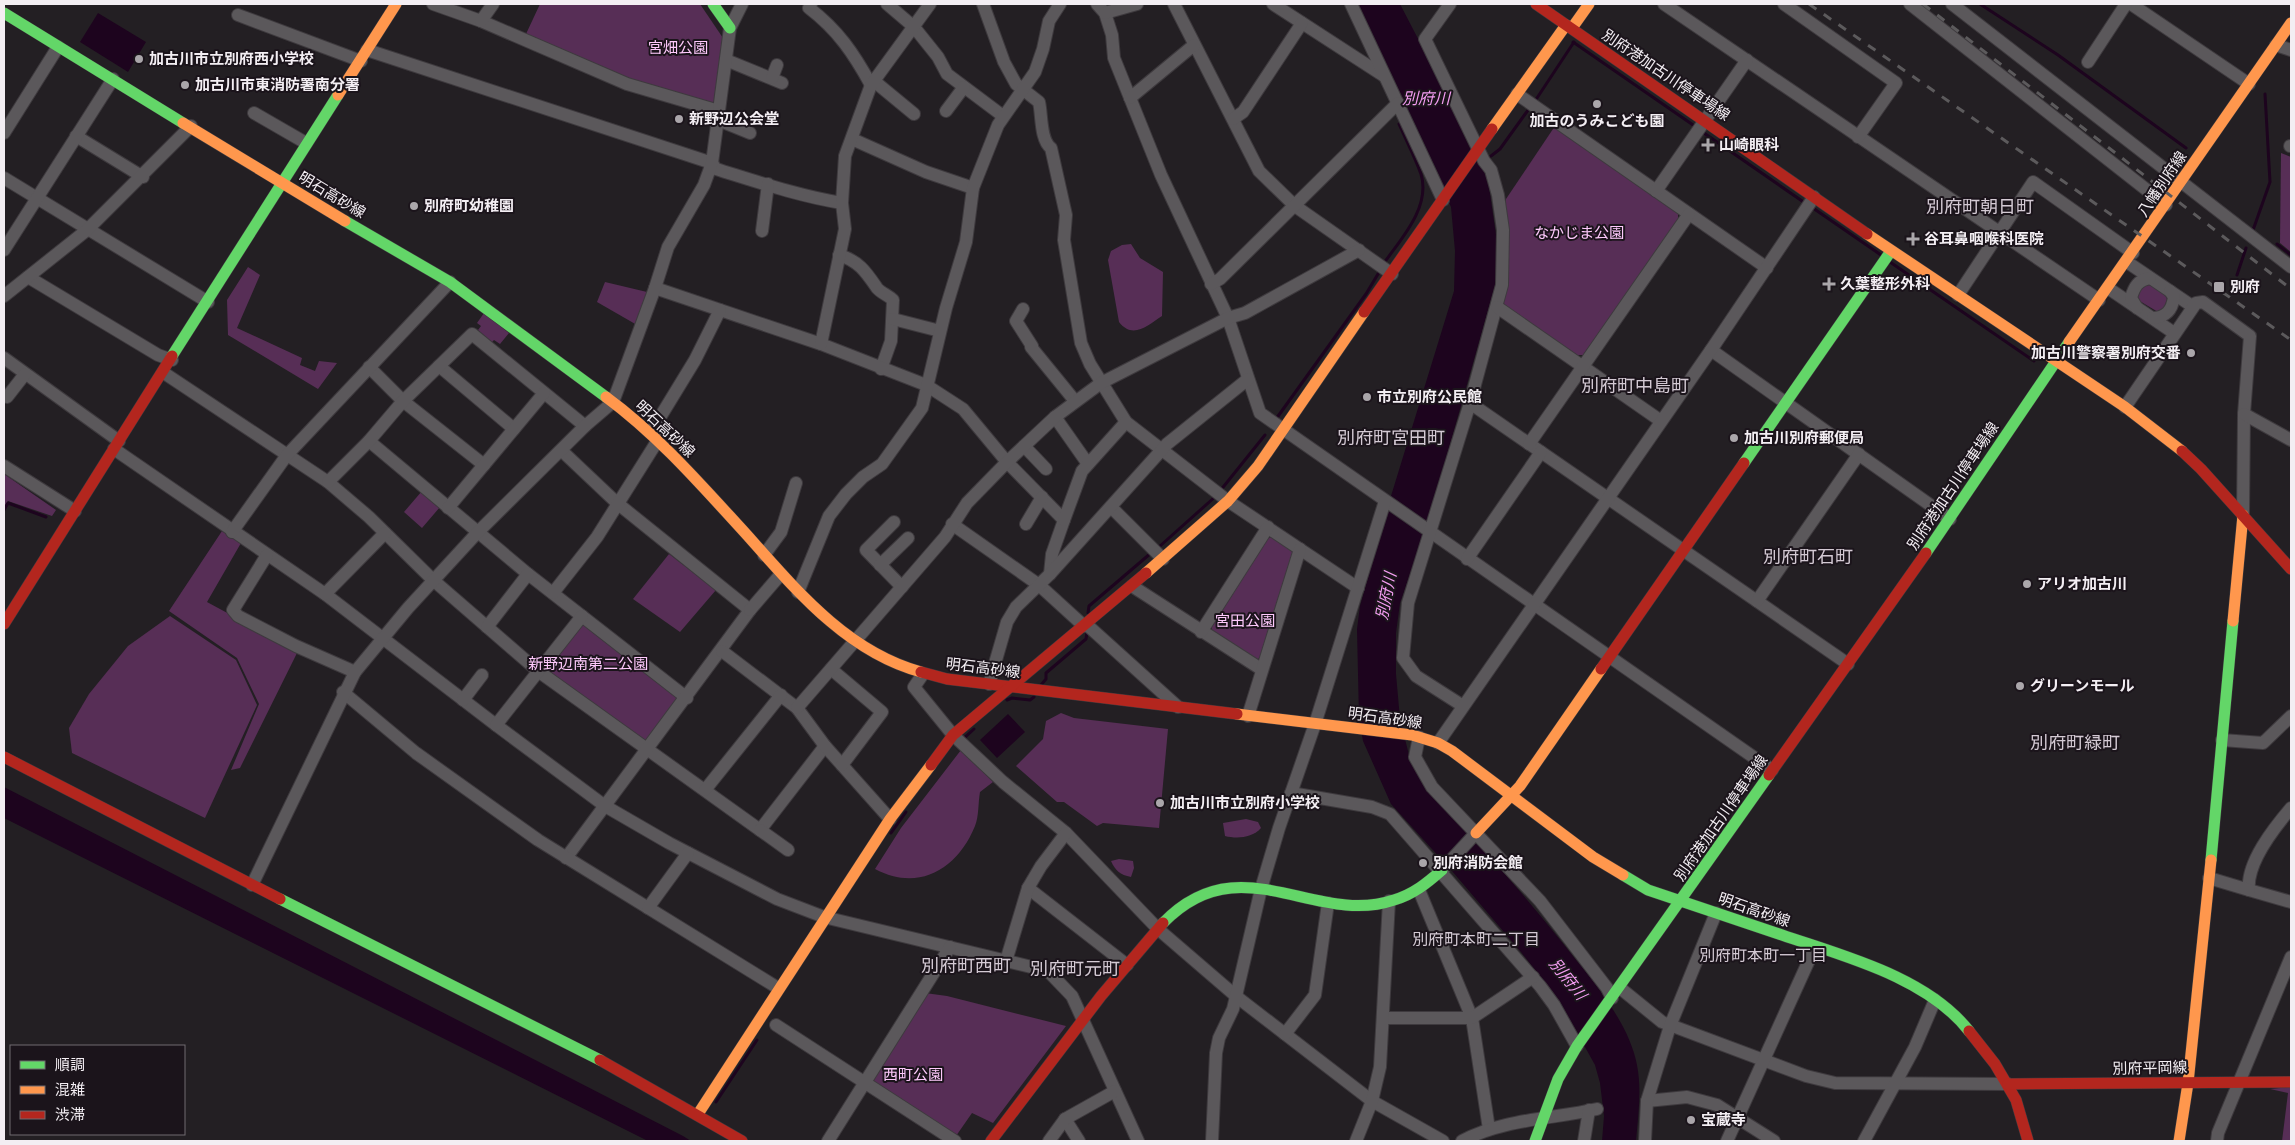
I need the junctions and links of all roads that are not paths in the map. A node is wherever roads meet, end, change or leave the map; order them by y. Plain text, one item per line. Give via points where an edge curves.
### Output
1 (396, 4) edge
2 (433, 4) edge
3 (493, 4) edge
4 (713, 4) edge
5 (742, 4) edge
6 (811, 4) edge
7 (886, 4) edge
8 (930, 4) edge
9 (983, 4) edge
10 (1060, 4) edge
11 (1137, 4) edge
12 (1174, 4) edge
13 (1273, 4) edge
14 (1352, 4) edge
15 (1450, 4) edge
16 (1536, 4) edge
17 (1589, 4) edge
18 (1664, 4) edge
19 (1784, 4) edge
20 (1910, 4) edge
21 (1952, 4) edge
22 (2126, 4) edge
23 (2131, 4) edge
24 (1101, 8) edge
25 (4, 14) edge
26 (238, 16) dead end
27 (481, 20) junction
28 (1302, 23) junction
29 (2291, 23) edge
30 (730, 28) junction
31 (914, 28) junction
32 (1570, 28) junction
33 (1194, 45) junction
34 (2276, 45) junction
35 (58, 47) junction
36 (2291, 50) edge
37 (364, 55) junction
38 (2096, 56) dead end
39 (726, 60) junction
40 (1747, 60) junction
41 (777, 65) dead end
42 (1384, 76) junction
43 (113, 79) junction
44 (873, 83) junction
45 (2249, 84) junction
46 (964, 86) junction
47 (1022, 90) junction
48 (1517, 94) junction
49 (1130, 98) junction
50 (1398, 103) junction
51 (946, 111) dead end
52 (254, 113) dead end
53 (914, 114) dead end
54 (719, 115) junction
55 (1003, 116) junction
56 (1233, 119) junction
57 (1705, 119) junction
58 (191, 126) junction
59 (4, 133) edge
60 (750, 133) dead end
61 (76, 136) junction
62 (1858, 136) junction
63 (852, 139) junction
64 (306, 143) junction
65 (1478, 148) junction
66 (712, 163) junction
67 (142, 176) junction
68 (4, 178) edge
69 (283, 182) junction
70 (2181, 182) junction
71 (768, 184) junction
72 (973, 188) junction
73 (1656, 191) junction
74 (1814, 197) junction
75 (36, 198) junction
76 (1443, 200) junction
77 (842, 203) junction
78 (2166, 205) junction
79 (1295, 206) junction
80 (1689, 214) junction
81 (87, 230) junction
82 (762, 231) dead end
83 (1998, 233) junction
84 (4, 250) edge
85 (1359, 250) junction
86 (1892, 251) junction
87 (839, 255) junction
88 (2130, 257) junction
89 (2291, 267) edge
90 (1766, 268) junction
91 (1392, 274) junction
92 (28, 277) junction
93 (2150, 278) junction
94 (450, 282) junction
95 (1211, 284) junction
96 (655, 288) junction
97 (2108, 288) junction
98 (2170, 291) junction
99 (1958, 295) junction
100 (4, 296) edge
101 (2099, 300) junction
102 (208, 302) junction
103 (2192, 306) junction
104 (1497, 307) junction
105 (2137, 308) junction
106 (1023, 309) dead end
107 (720, 310) junction
108 (1228, 318) junction
109 (2153, 318) junction
110 (893, 319) junction
111 (940, 331) junction
112 (2174, 333) junction
113 (821, 344) junction
114 (1711, 350) junction
115 (4, 358) edge
116 (172, 360) junction
117 (2056, 360) junction
118 (439, 366) junction
119 (1583, 366) junction
120 (369, 367) junction
121 (881, 368) junction
122 (164, 373) junction
123 (24, 374) junction
124 (1248, 378) junction
125 (1100, 383) junction
126 (926, 385) junction
127 (544, 393) junction
128 (7, 397) dead end
129 (403, 401) junction
130 (613, 402) junction
131 (1075, 402) junction
132 (1470, 403) junction
133 (1787, 403) junction
134 (2124, 407) junction
135 (2244, 414) junction
136 (1055, 417) junction
137 (1661, 421) junction
138 (1126, 422) junction
139 (585, 426) junction
140 (514, 429) junction
141 (1284, 430) junction
142 (654, 436) junction
143 (2291, 440) edge
144 (369, 441) junction
145 (1529, 444) junction
146 (116, 445) junction
147 (1024, 446) junction
148 (1160, 450) junction
149 (562, 451) junction
150 (1541, 452) junction
151 (1859, 454) junction
152 (287, 455) junction
153 (1007, 462) junction
154 (1088, 464) junction
155 (484, 465) junction
156 (4, 466) edge
157 (1046, 468) dead end
158 (328, 482) junction
159 (796, 483) dead end
160 (1042, 497) junction
161 (1607, 498) junction
162 (1228, 501) junction
163 (1385, 501) junction
164 (617, 503) junction
165 (1111, 507) junction
166 (448, 508) junction
167 (75, 511) junction
168 (2242, 515) junction
169 (1950, 519) junction
170 (1064, 520) junction
171 (894, 522) dead end
172 (952, 524) junction
173 (1026, 524) dead end
174 (1268, 528) junction
175 (232, 532) junction
176 (385, 533) junction
177 (477, 533) junction
178 (1431, 534) junction
179 (908, 538) dead end
180 (1300, 549) junction
181 (1684, 551) junction
182 (764, 555) junction
183 (267, 556) junction
184 (1163, 559) junction
185 (1467, 559) junction
186 (880, 565) junction
187 (2291, 569) edge
188 (528, 574) junction
189 (782, 574) junction
190 (1050, 574) junction
191 (433, 580) junction
192 (1039, 585) junction
193 (1132, 586) junction
194 (902, 587) junction
195 (1358, 588) junction
196 (798, 592) junction
197 (325, 594) junction
198 (554, 594) junction
199 (1757, 601) junction
200 (1533, 605) junction
201 (750, 610) junction
202 (582, 616) junction
203 (4, 624) edge
204 (1085, 625) junction
205 (487, 627) junction
206 (1202, 632) junction
207 (383, 638) junction
208 (855, 642) junction
209 (722, 651) junction
210 (1609, 656) junction
211 (1848, 664) junction
212 (831, 669) junction
213 (1261, 670) junction
214 (538, 671) junction
215 (355, 672) junction
216 (922, 674) junction
217 (482, 675) dead end
218 (989, 684) junction
219 (1009, 686) junction
220 (343, 692) junction
221 (781, 696) junction
222 (687, 698) junction
223 (463, 700) junction
224 (1464, 706) junction
225 (1178, 707) junction
226 (798, 708) junction
227 (1248, 716) junction
228 (2291, 716) edge
229 (1315, 724) junction
230 (496, 725) junction
231 (952, 735) junction
232 (1416, 736) junction
233 (2222, 740) junction
234 (1438, 743) junction
235 (825, 746) junction
236 (648, 748) junction
237 (4, 756) edge
238 (842, 764) junction
239 (1772, 770) junction
240 (706, 790) junction
241 (1291, 793) junction
242 (1512, 796) junction
243 (605, 806) junction
244 (2291, 808) edge
245 (890, 819) junction
246 (760, 830) junction
247 (1476, 833) junction
248 (1066, 834) junction
249 (788, 850) dead end
250 (688, 852) junction
251 (566, 858) junction
252 (1442, 870) junction
253 (2209, 878) junction
254 (252, 885) junction
255 (1028, 888) junction
256 (1261, 889) junction
257 (1419, 890) junction
258 (2249, 890) junction
259 (1389, 902) junction
260 (1681, 902) junction
261 (2291, 902) edge
262 (1328, 903) junction
263 (648, 908) junction
264 (1716, 913) junction
265 (824, 917) junction
266 (1158, 929) junction
267 (950, 947) junction
268 (1815, 947) junction
269 (2291, 958) edge
270 (1006, 961) junction
271 (1127, 965) junction
272 (1533, 977) junction
273 (778, 988) junction
274 (1616, 993) junction
275 (1237, 997) junction
276 (1934, 1000) junction
277 (1384, 1018) junction
278 (1472, 1018) junction
279 (1082, 1019) junction
280 (776, 1026) dead end
281 (1670, 1026) junction
282 (1285, 1034) junction
283 (1577, 1046) junction
284 (1765, 1061) junction
285 (2188, 1082) junction
286 (2239, 1082) junction
287 (2291, 1082) edge
288 (864, 1083) junction
289 (1896, 1084) junction
290 (2008, 1084) junction
291 (1115, 1092) junction
292 (1372, 1101) junction
293 (1647, 1101) junction
294 (698, 1114) junction
295 (1542, 1117) junction
296 (1738, 1118) junction
297 (1065, 1119) junction
298 (1489, 1129) junction
299 (1470, 1139) edge
300 (742, 1141) edge
301 (828, 1141) edge
302 (955, 1141) edge
303 (990, 1141) edge
304 (1049, 1141) edge
305 (1079, 1141) edge
306 (1138, 1141) edge
307 (1212, 1141) edge
308 (1356, 1141) edge
309 (1443, 1141) edge
310 (1534, 1141) edge
311 (1584, 1141) edge
312 (1644, 1141) edge
313 (1727, 1141) edge
314 (1774, 1141) edge
315 (1864, 1141) edge
316 (2028, 1141) edge
317 (2179, 1141) edge
318 (2217, 1141) edge

1 - 37 street
2 - 27 street
3 - 27 street
4 - 30 street
5 - 30 street
6 - 44 street via 809,8 833,27
7 - 31 street
8 - 31 street
9 - 47 street via 1004,62
10 - 47 street via 1049,21 1035,72
11 - 24 street
12 - 33 street
13 - 28 street
14 - 42 street
15 - 65 street via 1425,39
16 - 32 street, 別府港加古川停車場線
17 - 32 street
18 - 40 street
19 - 62 street via 1896,83
20 - 78 street
21 - 70 street
22 - 38 street
23 - 45 street
24 - 49 street via 1112,35 1114,58
25 - 35 street, 明石高砂線
26 - 37 street via 261,29
27 - 54 street via 627,84
28 - 42 street
28 - 56 street via 1243,112
29 - 34 street, 八幡別府線
30 - 39 street
31 - 44 street
31 - 46 street via 938,57 946,74
32 - 48 street
32 - 57 street, 別府港加古川停車場線
33 - 49 street
33 - 56 street
34 - 36 street
34 - 45 street, 八幡別府線
35 - 43 street, 明石高砂線
35 - 59 street
37 - 64 street
37 - 66 street
39 - 41 street via 777,80
39 - 54 street
40 - 57 street
40 - 62 street
42 - 50 street
43 - 58 street, 明石高砂線
43 - 61 street
44 - 53 street
44 - 63 street
45 - 70 street, 八幡別府線
46 - 51 street
46 - 55 street
47 - 55 street
47 - 125 street via 1039,102 1066,214 1064,240 1082,343
48 - 65 street
48 - 73 street
49 - 95 street
50 - 76 street
50 - 79 street
52 - 64 street
54 - 60 street
54 - 66 street
55 - 72 street
56 - 79 street via 1258,171
57 - 73 street
57 - 74 street, 別府港加古川停車場線
58 - 67 street
58 - 69 street, 明石高砂線
61 - 67 street
61 - 75 street
62 - 83 street
63 - 72 street via 926,172
63 - 77 street via 845,156
64 - 69 street
65 - 76 street
65 - 104 street via 1491,170 1503,230 1504,265
66 - 71 street via 716,169
66 - 96 street via 704,185 668,247
67 - 81 street
68 - 75 street
69 - 94 street, 明石高砂線
69 - 102 street
70 - 78 street, 八幡別府線
70 - 89 street
71 - 77 street via 789,193
71 - 82 street
72 - 111 street via 966,242
73 - 80 street
74 - 86 street, 別府港加古川停車場線
74 - 90 street
75 - 81 street
75 - 84 street
76 - 91 street
77 - 87 street via 845,229
78 - 88 street, 八幡別府線
79 - 85 street
79 - 95 street
80 - 90 street
80 - 119 street
81 - 92 street
81 - 102 street
83 - 88 street via 2033,182
83 - 99 street
83 - 101 street
85 - 91 street
85 - 108 street via 1245,313
86 - 99 street, 別府港加古川停車場線
86 - 133 street
87 - 110 street via 857,262 878,290 893,300
87 - 113 street
88 - 93 street
88 - 97 street, 八幡別府線
90 - 114 street
91 - 141 street
92 - 100 street
92 - 116 street via 158,355
93 - 98 street
93 - 105 street via 2141,281 2133,292 2131,298
94 - 120 street
94 - 130 street, 明石高砂線
95 - 108 street
96 - 107 street
96 - 130 street
97 - 101 street, 八幡別府線
97 - 105 street
98 - 103 street
98 - 109 street via 2174,297 2171,309 2164,316
99 - 117 street, 別府港加古川停車場線
101 - 117 street, 八幡別府線
102 - 116 street
103 - 112 street
103 - 135 street via 2203,302 2250,336
104 - 119 street
104 - 132 street
105 - 109 street
106 - 131 street via 1016,321 1031,348
107 - 113 street
107 - 142 street
108 - 124 street
108 - 125 street
109 - 112 street
110 - 111 street
110 - 121 street via 891,341
111 - 126 street
112 - 134 street
113 - 121 street
114 - 133 street
114 - 137 street
115 - 123 street
116 - 122 street
117 - 134 street
117 - 169 street, 別府港加古川停車場線
118 - 127 street via 472,334
118 - 129 street
118 - 140 street
119 - 137 street
119 - 145 street
120 - 129 street
120 - 152 street
121 - 126 street
122 - 146 street
122 - 152 street
123 - 128 street
123 - 146 street
124 - 141 street via 1260,414
124 - 148 street
125 - 131 street
125 - 138 street
126 - 153 street via 963,409
126 - 196 street via 922,408 883,462 863,477 829,516
127 - 139 street
127 - 140 street
129 - 144 street
129 - 155 street
130 - 139 street
130 - 142 street, 明石高砂線
131 - 136 street
132 - 145 street
132 - 178 street
133 - 151 street
133 - 181 street
134 - 168 street via 2177,447 2219,487
135 - 143 street
135 - 168 street
136 - 147 street
136 - 154 street
137 - 161 street
138 - 148 street
138 - 154 street
139 - 149 street
140 - 155 street
141 - 162 street
141 - 163 street
142 - 164 street
142 - 182 street, 明石高砂線
144 - 158 street
144 - 166 street
145 - 150 street
146 - 167 street
146 - 175 street
147 - 153 street
147 - 157 street
148 - 162 street
148 - 165 street
149 - 164 street
149 - 177 street
150 - 161 street
150 - 185 street
151 - 169 street
151 - 199 street
152 - 158 street
152 - 175 street
153 - 160 street
153 - 172 street via 967,503
154 - 170 street via 1078,479
155 - 166 street
156 - 167 street
158 - 176 street
159 - 182 street via 781,532
160 - 170 street
160 - 173 street
161 - 181 street
161 - 200 street
162 - 174 street
162 - 184 street
163 - 178 street
163 - 195 street
164 - 198 street via 597,537
164 - 201 street
165 - 184 street
165 - 190 street
166 - 177 street
167 - 203 street
168 - 187 street
168 - 233 street
169 - 211 street, 別府港加古川停車場線
170 - 190 street via 1052,554
171 - 186 street via 866,550
172 - 192 street
172 - 194 street via 945,537
174 - 180 street
174 - 206 street
175 - 183 street
176 - 191 street
176 - 197 street
177 - 188 street
177 - 191 street
178 - 185 street
178 - 224 street via 1408,603 1403,658 1416,676
179 - 186 street
180 - 195 street
180 - 213 street
181 - 199 street
181 - 210 street
182 - 189 street, 明石高砂線
183 - 197 street
183 - 215 street via 233,610 238,616 296,646
184 - 193 street
185 - 200 street
186 - 194 street
188 - 198 street
188 - 205 street
189 - 196 street, 明石高砂線
189 - 201 street
190 - 192 street
191 - 205 street
191 - 207 street
192 - 204 street
192 - 218 street via 1016,607 1007,622
193 - 204 street
193 - 206 street
194 - 208 street
195 - 229 street
196 - 208 street, 明石高砂線 via 830,624
197 - 207 street
198 - 202 street
199 - 211 street
200 - 210 street
200 - 224 street
201 - 209 street
202 - 214 street
202 - 222 street
204 - 219 street
204 - 225 street
205 - 214 street
206 - 213 street
207 - 215 street
207 - 223 street
208 - 212 street
208 - 216 street, 明石高砂線
209 - 221 street
209 - 222 street
210 - 239 street
210 - 242 street
211 - 239 street, 別府港加古川停車場線
212 - 226 street
212 - 238 street via 882,712
213 - 227 street
214 - 230 street
214 - 236 street
215 - 220 street
216 - 218 street, 明石高砂線
216 - 231 street via 914,687
217 - 223 street
218 - 219 street, 明石高砂線
219 - 225 street, 明石高砂線
219 - 231 street
220 - 251 street via 416,753
220 - 254 street
221 - 226 street
221 - 240 street
222 - 236 street
223 - 230 street
224 - 234 street
225 - 227 street, 明石高砂線
226 - 235 street
227 - 229 street, 明石高砂線
228 - 233 street via 2263,743
229 - 232 street, 明石高砂線
229 - 241 street
230 - 243 street
231 - 245 street
231 - 248 street
232 - 234 street, 明石高砂線
232 - 247 street via 1415,757 1432,787
233 - 253 street
234 - 242 street, 明石高砂線
235 - 238 street
235 - 246 street
236 - 240 street
236 - 243 street
237 - 254 street
238 - 245 street
239 - 260 street, 別府港加古川停車場線
240 - 246 street
241 - 252 street via 1390,814
241 - 256 street
242 - 247 street
242 - 260 street, 明石高砂線 via 1606,866 1648,890
243 - 250 street
243 - 251 street
244 - 258 street via 2265,842 2248,878
245 - 265 street
246 - 249 street
247 - 252 street
247 - 274 street via 1540,901 1607,988
248 - 255 street
248 - 266 street
250 - 263 street
250 - 265 street via 777,900
251 - 263 street
252 - 257 street
252 - 272 street
253 - 258 street
253 - 285 street
254 - 294 street via 480,998
255 - 270 street
255 - 271 street
256 - 262 street
256 - 266 street via 1214,890 1193,898
256 - 275 street
257 - 259 street
257 - 278 street
258 - 261 street
259 - 262 street
259 - 277 street
260 - 264 street, 明石高砂線
260 - 274 street, 別府港加古川停車場線
262 - 282 street via 1315,994
263 - 273 street
264 - 268 street, 明石高砂線
264 - 281 street
265 - 267 street
265 - 273 street
266 - 271 street
266 - 275 street
267 - 270 street
267 - 288 street
268 - 276 street, 明石高砂線 via 1893,975
268 - 284 street
269 - 286 street
270 - 279 street via 1048,971 1072,996
271 - 279 street
272 - 278 street
272 - 283 street via 1554,1005
273 - 294 street
274 - 281 street
274 - 283 street, 別府港加古川停車場線
275 - 282 street
275 - 307 street via 1216,1053
276 - 289 street
276 - 290 street, 明石高砂線 via 1978,1040
277 - 278 street
277 - 292 street via 1380,1067
278 - 298 street
279 - 291 street
279 - 303 street
280 - 288 street
281 - 284 street
281 - 293 street
282 - 292 street
283 - 295 street, 別府港加古川停車場線
284 - 289 street via 1835,1083
284 - 296 street
285 - 286 street, 別府平岡線
285 - 290 street, 別府平岡線
285 - 317 street
286 - 287 street, 別府平岡線
286 - 318 street
288 - 301 street
288 - 302 street
289 - 290 street
289 - 315 street
290 - 316 street, 明石高砂線
291 - 297 street
291 - 306 street
292 - 308 street
292 - 309 street
293 - 296 street via 1687,1097 1717,1105
293 - 312 street
294 - 300 street
295 - 298 street
295 - 310 street, 別府港加古川停車場線
295 - 311 street via 1593,1109
296 - 313 street
296 - 314 street
297 - 304 street
297 - 305 street
298 - 299 street

